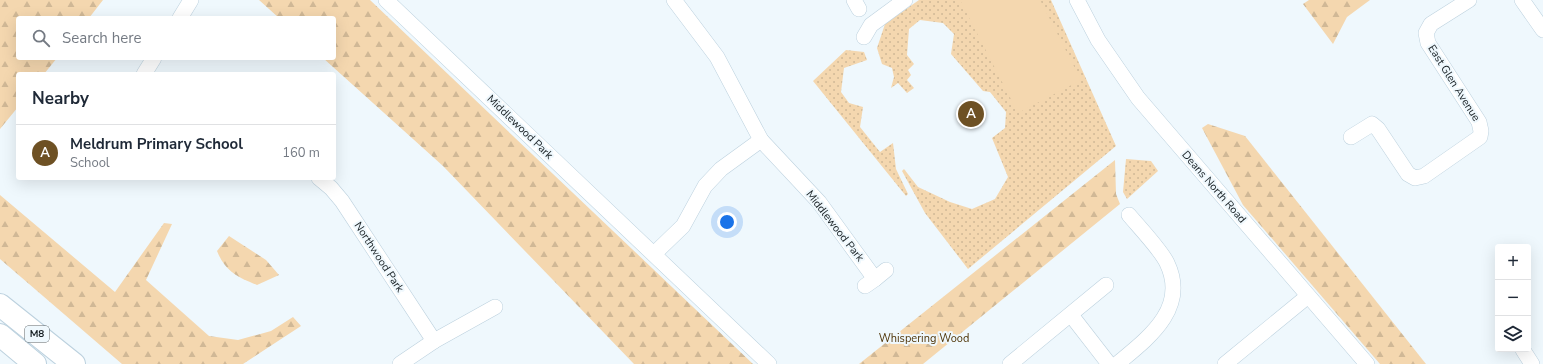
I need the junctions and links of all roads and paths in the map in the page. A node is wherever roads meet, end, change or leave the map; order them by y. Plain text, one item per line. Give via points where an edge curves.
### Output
1 (191, 0) edge
2 (386, 0) edge
3 (674, 0) edge
4 (905, 0) edge
5 (1077, 0) edge
6 (1469, 0) edge
7 (1522, 0) edge
8 (181, 16) edge
9 (1542, 26) edge
10 (864, 37) dead end
11 (153, 60) edge
12 (145, 72) edge
13 (1351, 137) dead end
14 (761, 140) junction
15 (321, 180) edge
16 (1129, 215) dead end
17 (654, 254) junction
18 (876, 278) dead end
19 (1106, 285) dead end
20 (1308, 296) junction
21 (0, 305) edge
22 (495, 307) dead end
23 (1071, 315) junction
24 (0, 335) edge
25 (434, 341) junction
26 (1524, 352) edge
27 (35, 364) edge
28 (74, 364) edge
29 (400, 364) edge
30 (769, 364) edge
31 (1010, 364) edge
32 (1109, 364) edge
33 (1116, 364) edge
34 (1225, 364) edge
35 (1367, 364) edge
36 (1532, 364) edge

1 - 8 street
2 - 17 street, Middlewood Park
3 - 14 street, Middlewood Park via 717,57
4 - 10 street via 871,25
5 - 20 street, Deans North Road via 1098,40 1138,98
6 - 13 street, East Glen Avenue via 1431,24 1426,33 1428,43 1479,122 1480,137 1424,176 1415,178 1408,174 1372,124
7 - 9 street
11 - 12 street
14 - 17 street via 721,169 705,186 683,226
14 - 18 street, Middlewood Park via 819,202
15 - 25 street, Northwood Park via 342,201
16 - 33 street via 1167,263 1172,282 1172,300 1164,319 1152,335
17 - 30 street, Middlewood Park
19 - 23 street
20 - 34 street
20 - 35 street, Deans North Road
21 - 28 highway, M8
22 - 25 street
23 - 31 street
23 - 32 street
24 - 27 highway, M8
25 - 29 street
26 - 36 street

